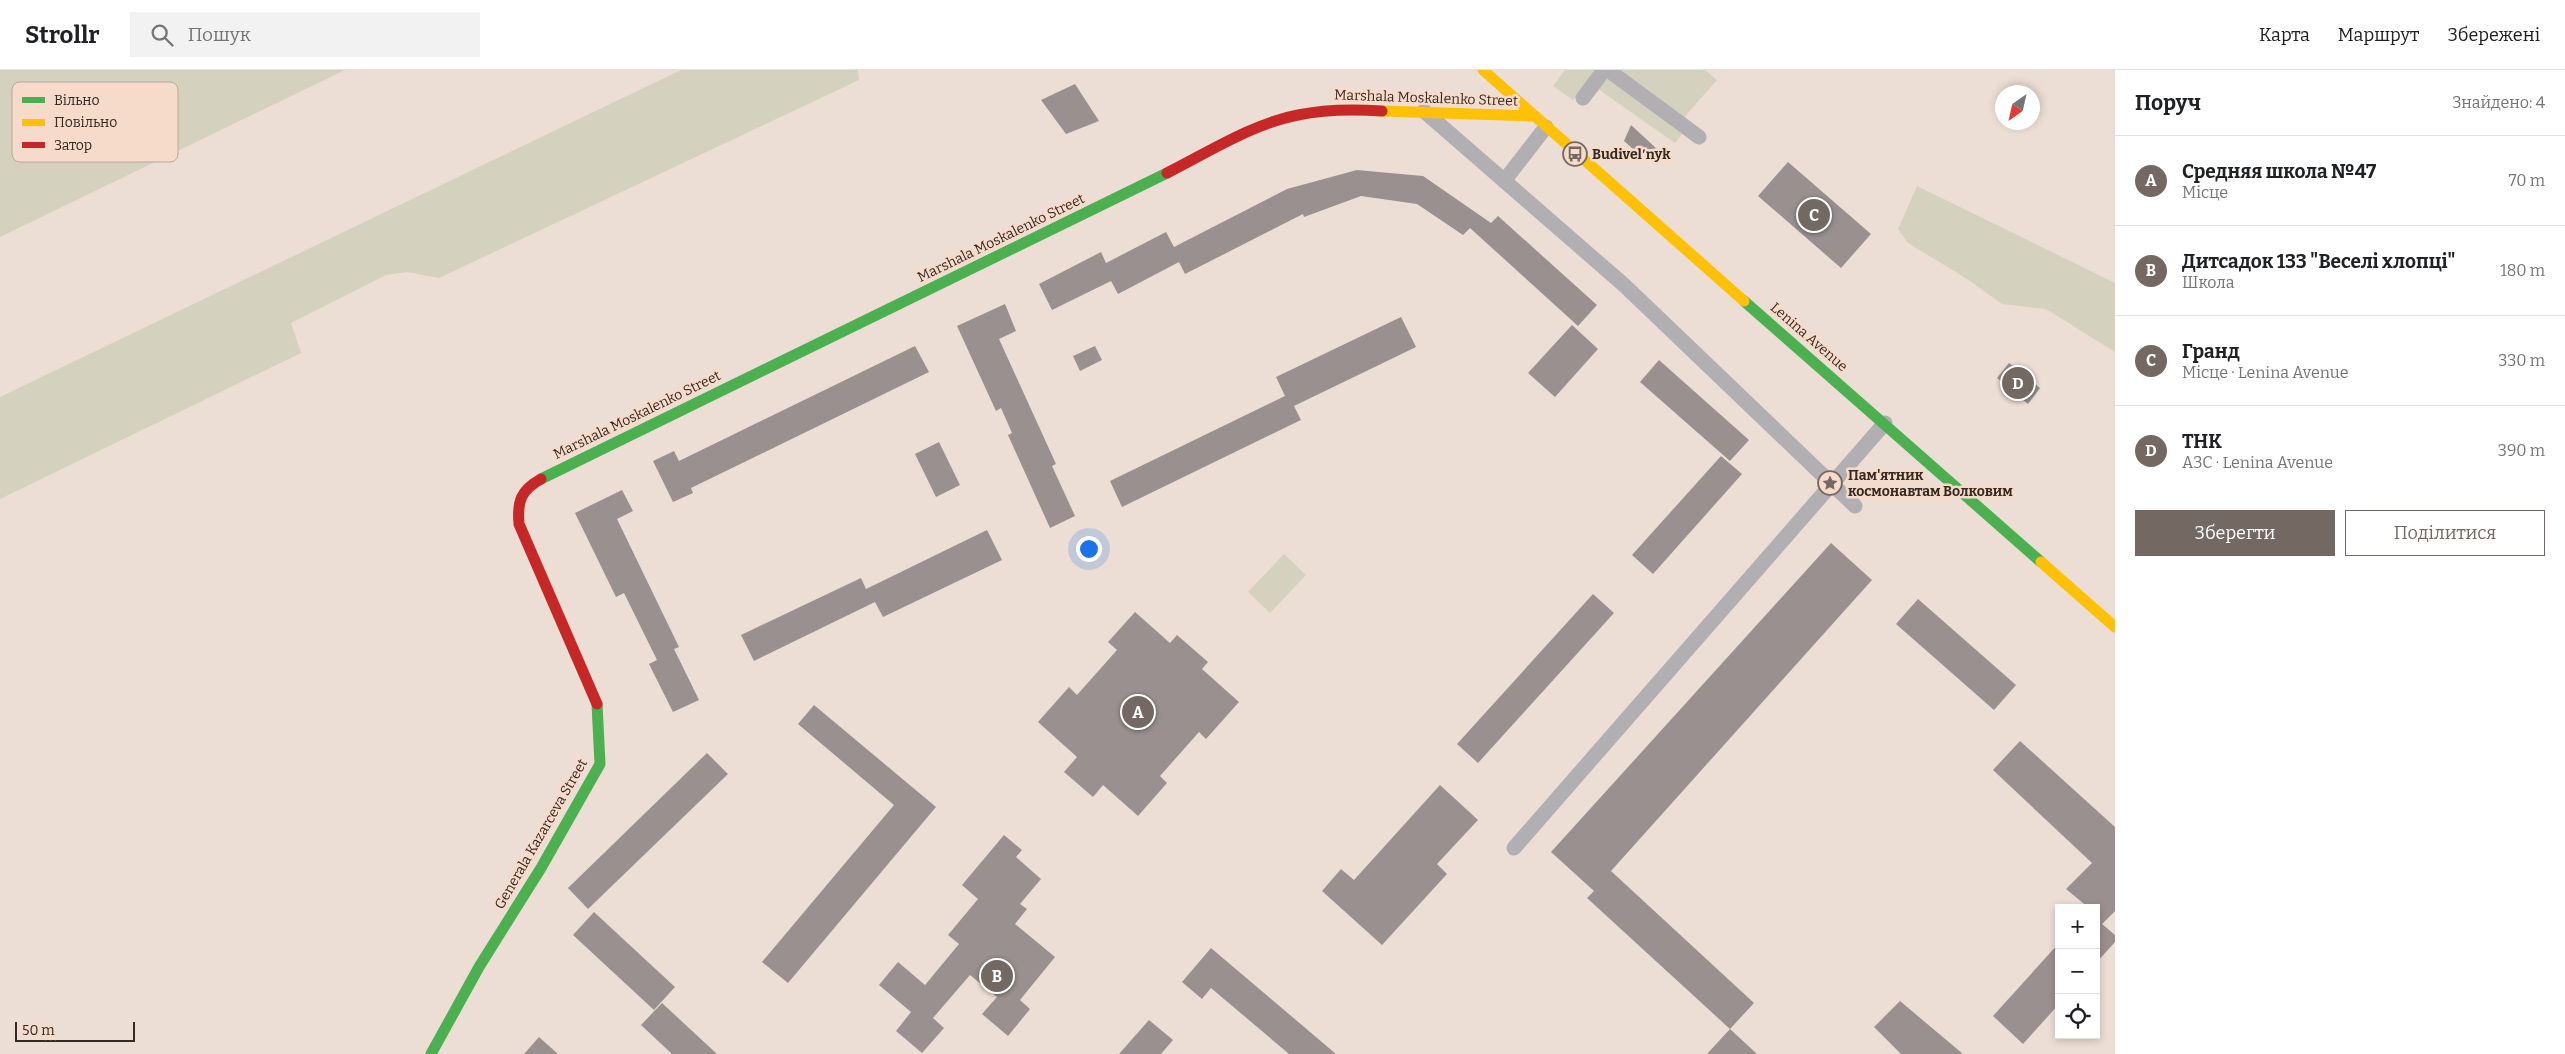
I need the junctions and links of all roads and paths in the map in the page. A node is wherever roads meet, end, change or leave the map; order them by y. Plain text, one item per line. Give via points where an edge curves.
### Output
1 (1483, 70) edge
2 (1607, 70) edge
3 (1583, 98) dead end
4 (1424, 111) junction
5 (1533, 116) junction
6 (1546, 127) junction
7 (1698, 137) dead end
8 (1504, 182) junction
9 (1885, 423) junction
10 (1830, 484) junction
11 (516, 506) joint
12 (1855, 506) dead end
13 (2115, 627) edge
14 (1514, 848) dead end
15 (431, 1054) edge

1 - 5 street, Lenina Avenue
2 - 3 street
2 - 7 street
4 - 5 street, Marshala Moskalenko Street
4 - 8 street
4 - 11 street, Marshala Moskalenko Street via 1318,111 1259,128 558,470 530,485 520,494
5 - 6 street, Lenina Avenue
6 - 8 street
6 - 9 street, Lenina Avenue
8 - 10 street via 1624,285
9 - 10 street
9 - 13 street, Lenina Avenue
10 - 12 street
10 - 14 street
11 - 15 street, Generala Kazarceva Street via 519,524 596,699 600,764

